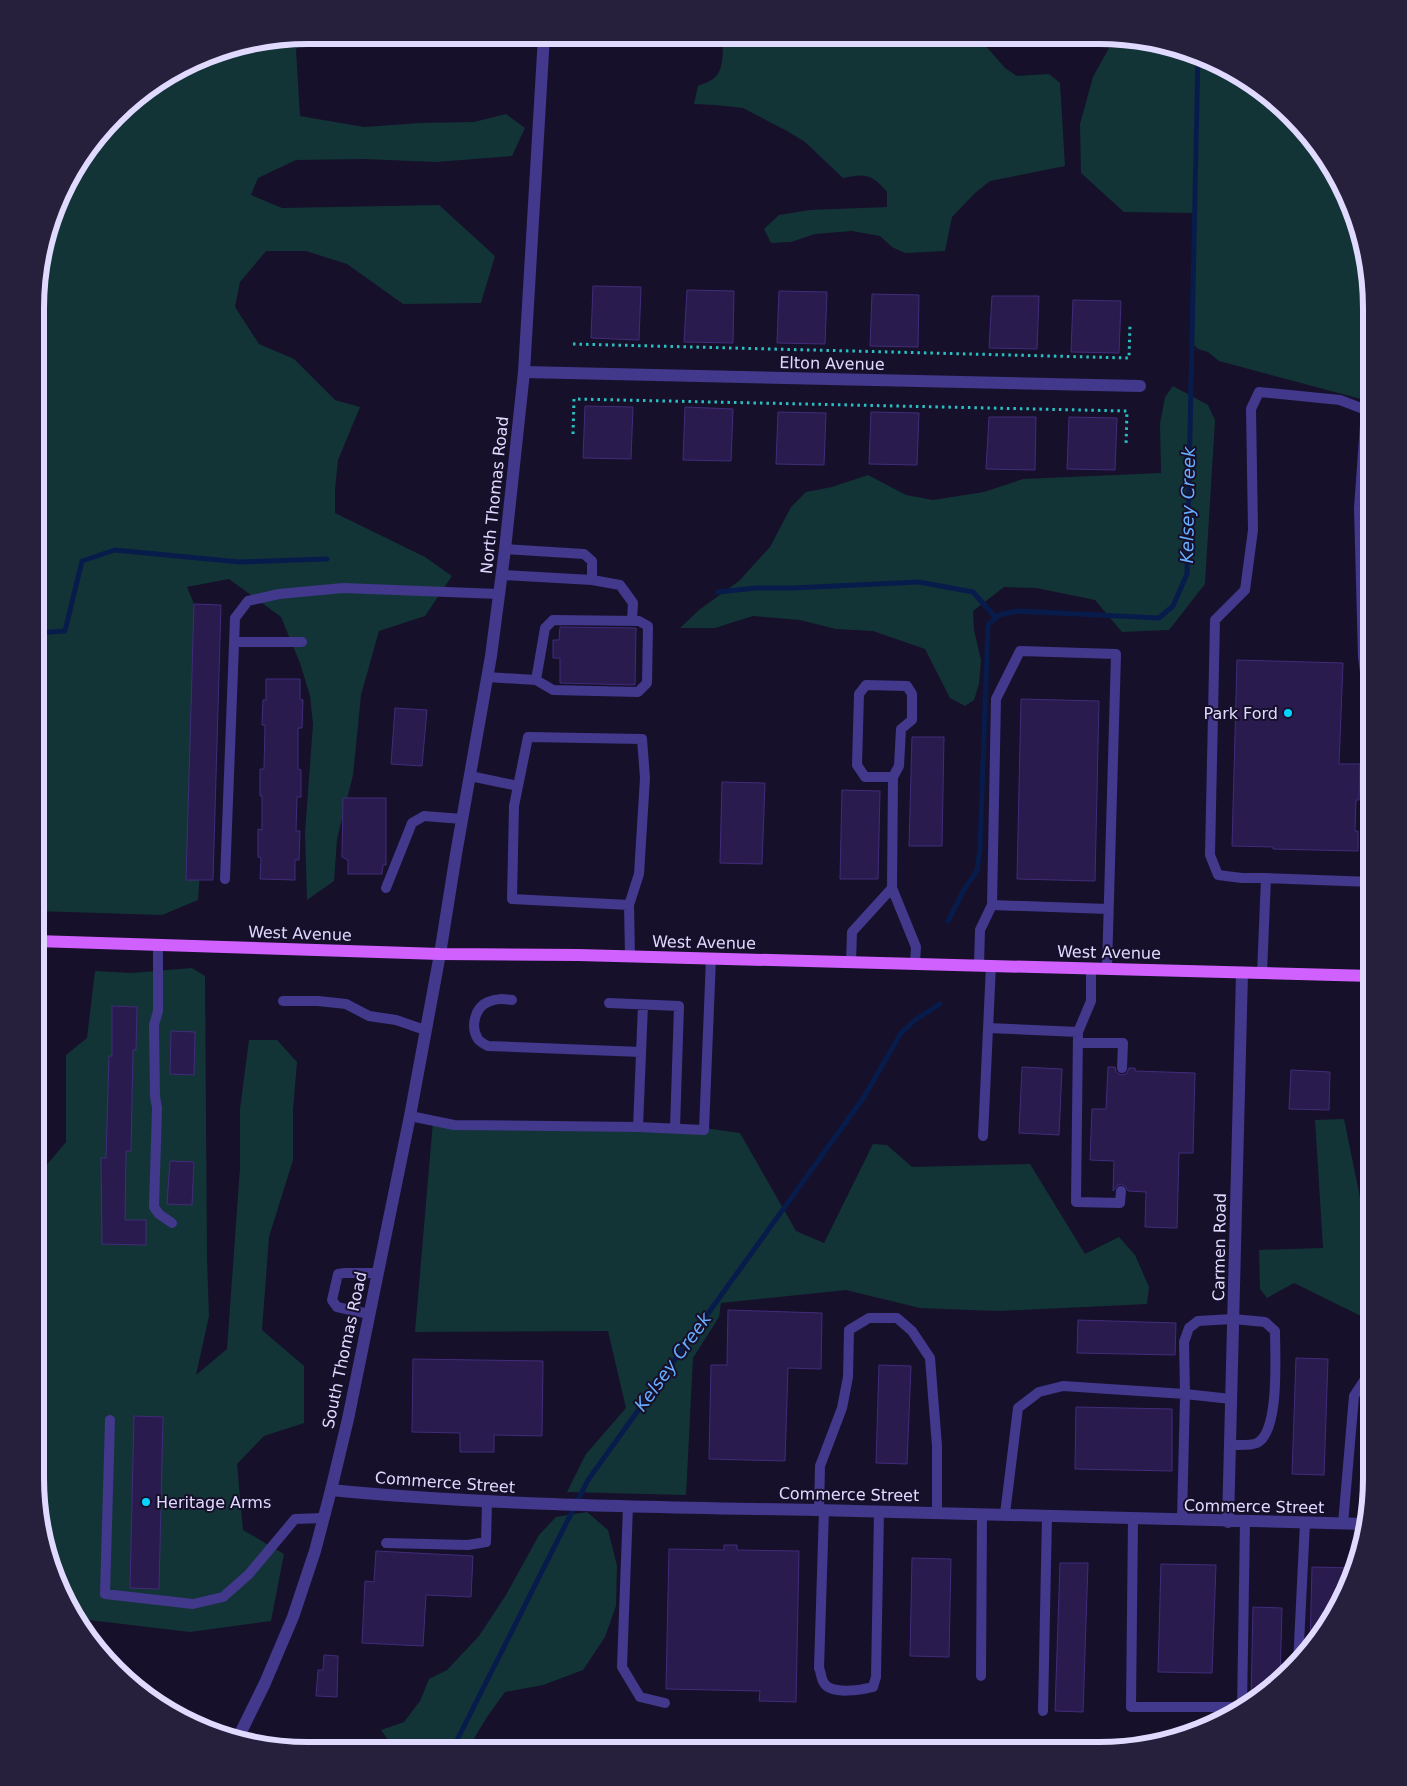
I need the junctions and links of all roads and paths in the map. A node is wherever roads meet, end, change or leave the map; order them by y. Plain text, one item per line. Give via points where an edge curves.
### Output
1 (544, 44) edge
2 (1130, 324) dead end
3 (573, 344) dead end
4 (524, 372) junction
5 (1140, 386) dead end
6 (1363, 409) edge
7 (573, 434) dead end
8 (1126, 445) dead end
9 (1363, 452) edge
10 (505, 549) junction
11 (502, 575) junction
12 (592, 580) junction
13 (499, 594) junction
14 (632, 621) junction
15 (234, 642) junction
16 (302, 642) dead end
17 (1363, 657) edge
18 (487, 677) junction
19 (536, 680) junction
20 (470, 776) junction
21 (893, 777) junction
22 (518, 786) junction
23 (462, 819) junction
24 (1266, 878) junction
25 (225, 879) dead end
26 (1363, 882) edge
27 (386, 888) dead end
28 (892, 888) junction
29 (629, 905) junction
30 (992, 905) junction
31 (1108, 909) junction
32 (44, 941) edge
33 (158, 945) junction
34 (440, 954) junction
35 (630, 956) junction
36 (711, 958) junction
37 (851, 962) junction
38 (915, 963) junction
39 (985, 965) junction
40 (1091, 968) junction
41 (1106, 968) junction
42 (1242, 973) junction
43 (1262, 973) junction
44 (1363, 976) edge
45 (512, 1000) dead end
46 (283, 1002) dead end
47 (609, 1004) dead end
48 (643, 1005) junction
49 (988, 1028) junction
50 (425, 1030) junction
51 (1078, 1037) junction
52 (641, 1052) junction
53 (1122, 1068) dead end
54 (410, 1116) junction
55 (638, 1127) junction
56 (675, 1128) junction
57 (983, 1136) dead end
58 (1120, 1191) dead end
59 (172, 1223) dead end
60 (377, 1273) junction
61 (369, 1314) junction
62 (1233, 1319) junction
63 (1363, 1383) edge
64 (1185, 1394) junction
65 (1231, 1399) junction
66 (110, 1420) dead end
67 (1230, 1445) junction
68 (331, 1490) junction
69 (488, 1502) junction
70 (628, 1506) junction
71 (821, 1510) junction
72 (879, 1511) junction
73 (937, 1512) junction
74 (982, 1514) junction
75 (1004, 1514) junction
76 (1047, 1516) junction
77 (324, 1518) junction
78 (1133, 1518) junction
79 (1182, 1520) junction
80 (1228, 1522) junction
81 (1245, 1522) junction
82 (1305, 1523) junction
83 (1343, 1524) junction
84 (1359, 1524) edge
85 (386, 1543) dead end
86 (1299, 1651) edge
87 (981, 1676) dead end
88 (1242, 1700) edge
89 (665, 1703) dead end
90 (1228, 1709) edge
91 (1043, 1711) dead end
92 (240, 1733) edge

1 - 4 street, North Thomas Road
2 - 3 path via 1129,358
4 - 5 street, Elton Avenue
4 - 10 street, North Thomas Road
6 - 24 lane via 1340,400 1260,392 1251,409 1253,530 1245,590 1215,620 1210,855 1218,874
7 - 8 path via 574,399 1126,411
9 - 17 lane via 1359,508
10 - 11 street, North Thomas Road
10 - 12 lane via 584,554 592,561
11 - 12 lane
11 - 13 street, North Thomas Road
12 - 14 lane via 620,585 633,603
13 - 15 lane via 343,588 279,594 248,601 235,618
13 - 18 street, North Thomas Road
14 - 19 lane via 553,620 545,628
14 - 19 lane via 648,626 647,683 638,692 553,690
15 - 16 lane
15 - 25 lane
18 - 19 lane
18 - 20 street, North Thomas Road
20 - 22 lane
20 - 23 street, North Thomas Road
21 - 21 lane via 865,777 857,765 859,694 866,685 907,686 912,694 912,720 900,729 899,766
21 - 28 lane
22 - 29 lane via 514,806 512,899
22 - 29 lane via 528,737 642,738 645,778 639,874
23 - 27 lane via 424,816 412,823
23 - 34 street, North Thomas Road
24 - 26 lane
24 - 43 lane
28 - 37 lane via 852,932
28 - 38 lane via 916,947
29 - 35 lane
30 - 31 lane
30 - 31 lane via 996,699 1020,651 1116,654
30 - 39 lane via 980,930
31 - 41 lane
32 - 33 main road, West Avenue
33 - 34 main road, West Avenue
33 - 59 lane via 158,1011 154,1025 154,1096 157,1108 154,1207
34 - 35 main road, West Avenue
34 - 50 street, South Thomas Road
35 - 36 main road, West Avenue
36 - 37 main road, West Avenue
36 - 56 lane via 704,1130
37 - 38 main road, West Avenue
38 - 39 main road, West Avenue
39 - 40 main road, West Avenue
39 - 49 lane
40 - 41 main road, West Avenue
40 - 51 lane via 1091,1001
41 - 42 main road, West Avenue
42 - 43 main road, West Avenue
42 - 62 street, Carmen Road
43 - 44 main road, West Avenue
45 - 52 lane via 498,999 478,1009 475,1033 479,1041 488,1046
46 - 50 lane via 346,1004 369,1016 396,1020
47 - 48 lane
48 - 52 lane
48 - 56 lane via 679,1006
49 - 51 lane
49 - 57 lane
50 - 54 street, South Thomas Road
51 - 53 lane via 1123,1043
51 - 58 lane via 1076,1202 1120,1203
52 - 55 lane
54 - 55 lane via 454,1125
54 - 60 street, South Thomas Road
55 - 56 lane
60 - 61 street, South Thomas Road
60 - 61 lane via 338,1274 332,1300 337,1307
61 - 68 street, South Thomas Road
62 - 64 lane via 1198,1321 1189,1328 1184,1342
62 - 65 street, Carmen Road
62 - 67 lane via 1265,1322 1275,1331 1274,1406 1267,1434 1257,1443
63 - 83 lane via 1354,1396
64 - 65 lane
64 - 75 lane via 1063,1386 1039,1392 1018,1408
64 - 79 lane
65 - 67 street, Carmen Road
66 - 77 lane via 105,1594 193,1604 223,1597 250,1574 295,1519
67 - 80 street, Carmen Road
68 - 69 street, Commerce Street
68 - 77 street, South Thomas Road
69 - 70 street, Commerce Street
69 - 85 lane via 486,1542 468,1545
70 - 71 street, Commerce Street
70 - 89 lane via 622,1667 640,1697
71 - 72 street, Commerce Street
71 - 72 lane via 819,1668 824,1684 833,1690 873,1687 876,1677
71 - 73 lane via 820,1466 842,1408 848,1377 849,1330 868,1318 897,1318 912,1331 930,1358 937,1446
72 - 73 street, Commerce Street
73 - 74 street, Commerce Street
74 - 75 street, Commerce Street
74 - 87 lane
75 - 76 street, Commerce Street
76 - 78 street, Commerce Street
76 - 91 lane
77 - 92 street, South Thomas Road via 293,1617
78 - 79 street, Commerce Street
78 - 90 lane via 1131,1707
79 - 80 street, Commerce Street
80 - 81 street, Commerce Street
81 - 82 street, Commerce Street
81 - 88 lane
82 - 83 street, Commerce Street
82 - 86 lane
83 - 84 street, Commerce Street

